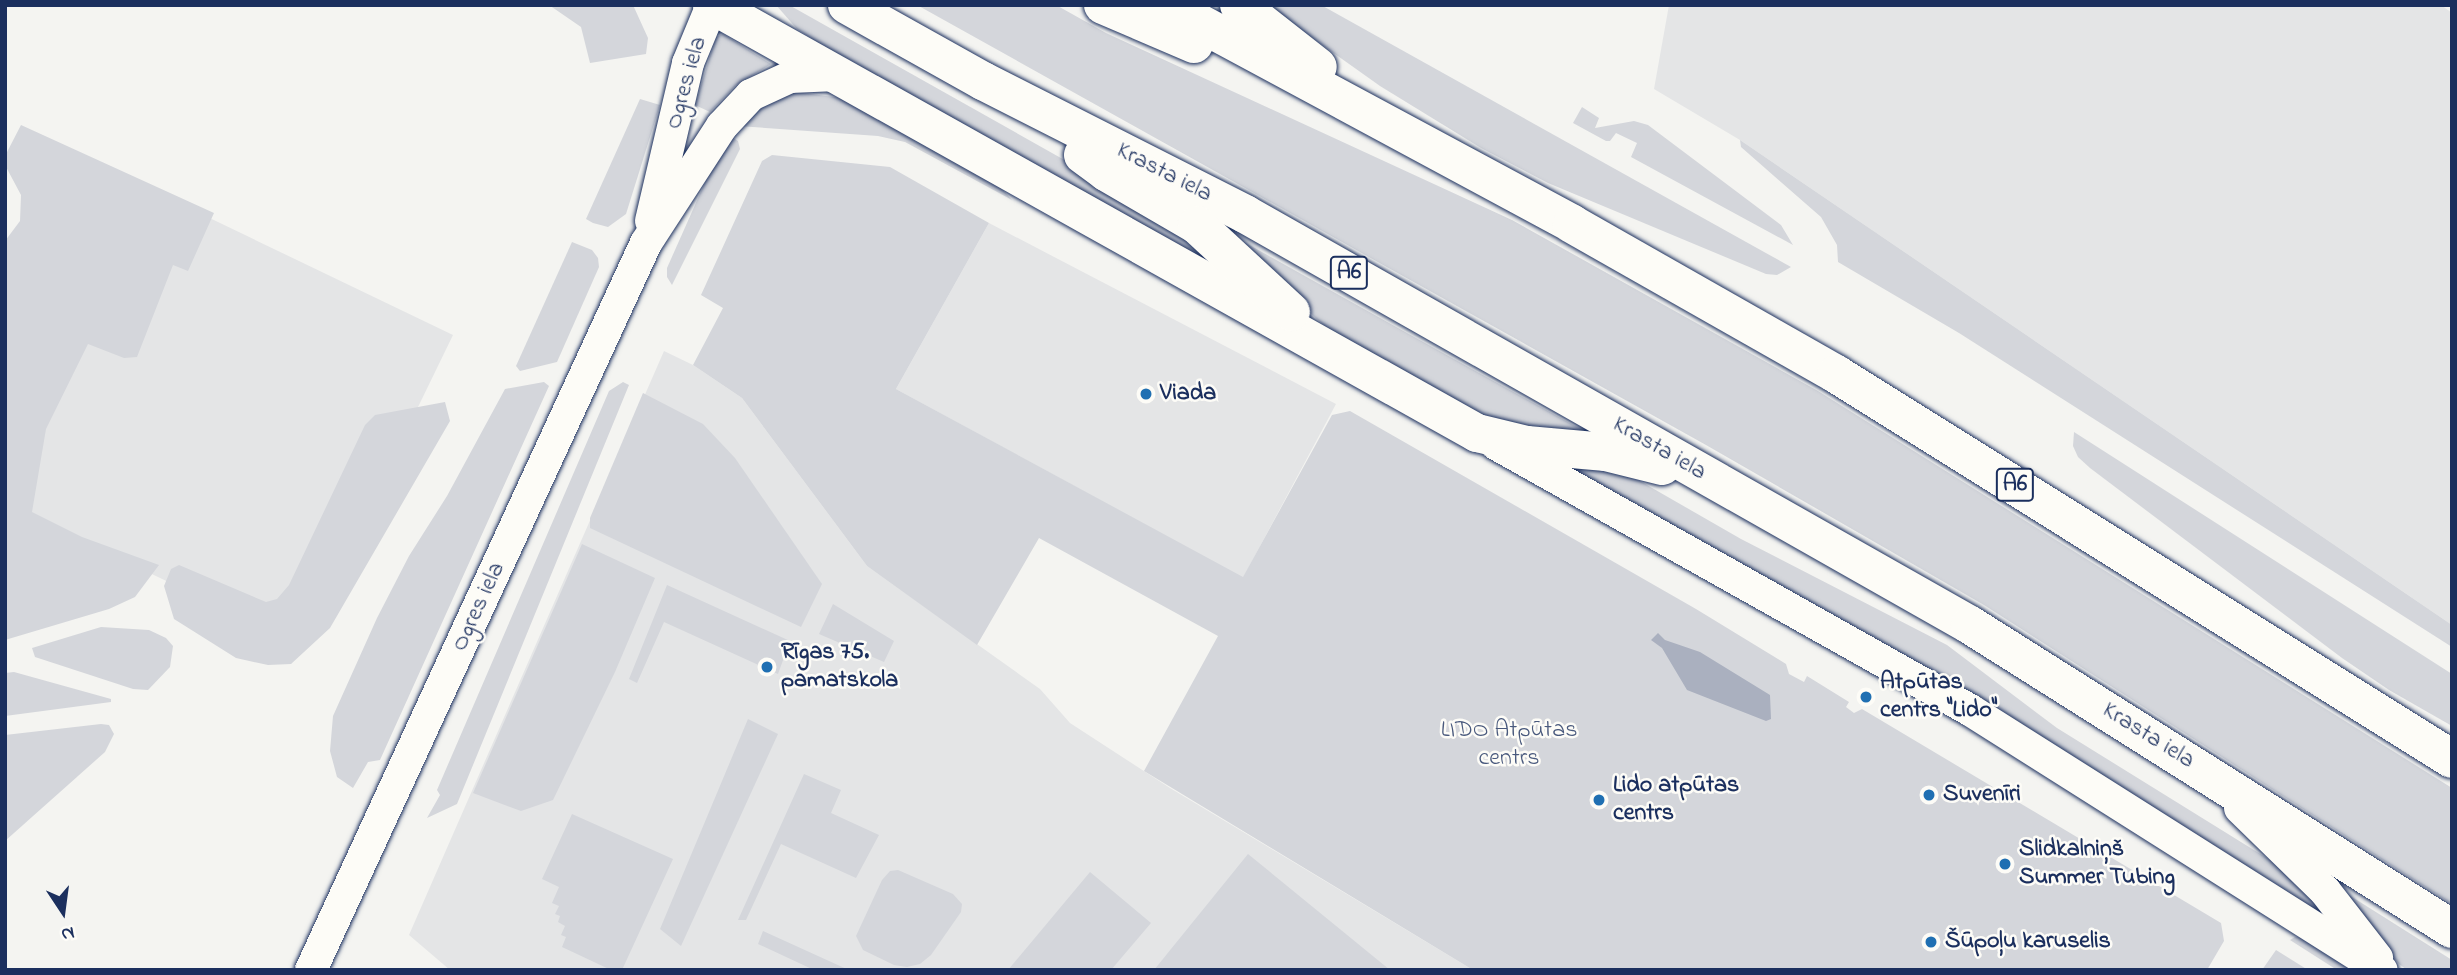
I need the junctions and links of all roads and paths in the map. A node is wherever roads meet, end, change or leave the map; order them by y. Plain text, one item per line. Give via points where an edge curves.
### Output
1 (712, 5) edge
2 (847, 5) edge
3 (1103, 5) edge
4 (1166, 5) edge
5 (1239, 5) edge
6 (837, 75) junction
7 (983, 81) junction
8 (1405, 135) junction
9 (646, 243) junction
10 (1338, 356) junction
11 (1477, 433) junction
12 (1709, 478) junction
13 (2452, 759) edge
14 (2199, 768) junction
15 (2452, 929) edge
16 (311, 970) edge
17 (2385, 970) edge

1 - 6 highway
1 - 9 street, Ogres iela via 688,63
2 - 7 highway, Krasta iela / A6
3 - 8 highway
4 - 8 highway, A6
5 - 8 highway
6 - 9 street, Ogres iela via 790,77 751,95 722,126
6 - 10 highway
7 - 10 highway via 1106,172 1197,225
7 - 12 highway, Krasta iela / A6 via 1245,214
8 - 13 highway, A6 via 1572,223 1836,374
9 - 16 street, Ogres iela
10 - 11 highway
11 - 12 highway via 1527,445 1606,452
11 - 17 street via 1970,710
12 - 14 highway, Krasta iela / A6 via 1970,625
14 - 15 highway, Krasta iela / A6
14 - 17 street via 2325,891

